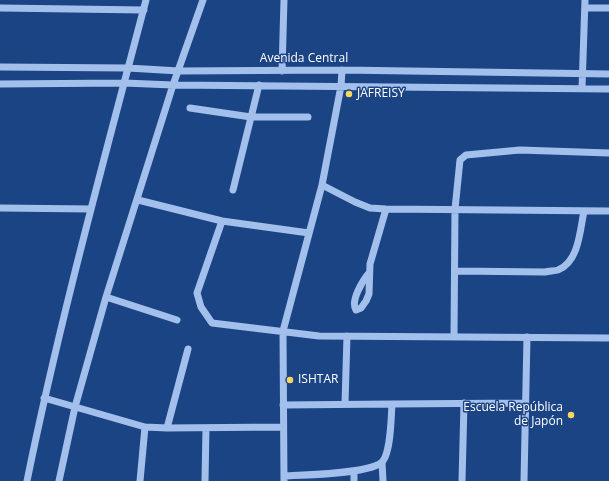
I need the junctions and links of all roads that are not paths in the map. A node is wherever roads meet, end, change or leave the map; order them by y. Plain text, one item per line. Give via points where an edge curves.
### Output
1 (146, 0) edge
2 (203, 0) edge
3 (284, 0) edge
4 (585, 4) edge
5 (0, 8) edge
6 (609, 8) edge
7 (144, 10) junction
8 (0, 67) edge
9 (128, 68) junction
10 (178, 70) junction
11 (282, 70) junction
12 (342, 70) junction
13 (583, 73) junction
14 (609, 74) edge
15 (124, 83) junction
16 (0, 84) edge
17 (173, 85) junction
18 (259, 85) junction
19 (341, 86) junction
20 (582, 88) junction
21 (609, 89) edge
22 (190, 108) dead end
23 (251, 117) junction
24 (308, 117) dead end
25 (609, 154) edge
26 (322, 185) junction
27 (233, 190) dead end
28 (138, 200) junction
29 (0, 208) edge
30 (90, 209) junction
31 (386, 209) junction
32 (455, 209) junction
33 (584, 211) junction
34 (609, 211) edge
35 (222, 221) junction
36 (309, 233) junction
37 (455, 271) junction
38 (369, 273) dead end
39 (106, 297) junction
40 (177, 320) dead end
41 (283, 331) junction
42 (347, 336) junction
43 (454, 337) junction
44 (526, 337) junction
45 (609, 338) edge
46 (188, 349) dead end
47 (44, 398) junction
48 (464, 403) junction
49 (526, 403) junction
50 (345, 404) junction
51 (392, 404) junction
52 (283, 405) junction
53 (75, 406) junction
54 (145, 427) junction
55 (283, 427) junction
56 (167, 428) junction
57 (206, 428) junction
58 (382, 462) junction
59 (354, 471) junction
60 (284, 479) edge
61 (26, 481) edge
62 (59, 481) edge
63 (140, 481) edge
64 (205, 481) edge
65 (354, 481) edge
66 (383, 481) edge
67 (462, 481) edge
68 (524, 481) edge

1 - 7 street
2 - 10 street
3 - 11 street
4 - 6 street
4 - 13 street
5 - 7 street
7 - 9 street
8 - 9 street, Avenida Central
9 - 10 street, Avenida Central
9 - 15 street
10 - 11 street, Avenida Central
10 - 17 street
11 - 12 street, Avenida Central
12 - 13 street, Avenida Central
12 - 19 street
13 - 14 street, Avenida Central
13 - 20 street
15 - 16 street
15 - 17 street
15 - 30 street
17 - 18 street
17 - 28 street
18 - 19 street
18 - 23 street
19 - 20 street
19 - 26 street
20 - 21 street
22 - 23 street
23 - 24 street
23 - 27 street
25 - 32 street via 520,150 466,155 460,160
26 - 31 street via 370,208
26 - 36 street
28 - 35 street
28 - 39 street
29 - 30 street
30 - 47 street
31 - 32 street
31 - 38 street
32 - 33 street
32 - 37 street
33 - 34 street
33 - 37 street via 576,250 569,262 558,270
35 - 36 street
35 - 41 street via 197,293 201,307 212,323
36 - 41 street
37 - 43 street
39 - 40 street
39 - 53 street
41 - 42 street via 319,336
41 - 52 street
42 - 43 street
42 - 50 street
43 - 44 street
44 - 45 street
44 - 49 street
46 - 56 street
47 - 53 street
47 - 61 street
48 - 49 street
48 - 51 street
48 - 67 street
49 - 68 street
50 - 51 street
50 - 52 street
51 - 58 street via 387,453
52 - 55 street
53 - 54 street
53 - 62 street
54 - 56 street
54 - 63 street
55 - 57 street
55 - 60 street
56 - 57 street
57 - 64 street
58 - 59 street via 371,468
58 - 66 street
59 - 60 street
59 - 65 street

